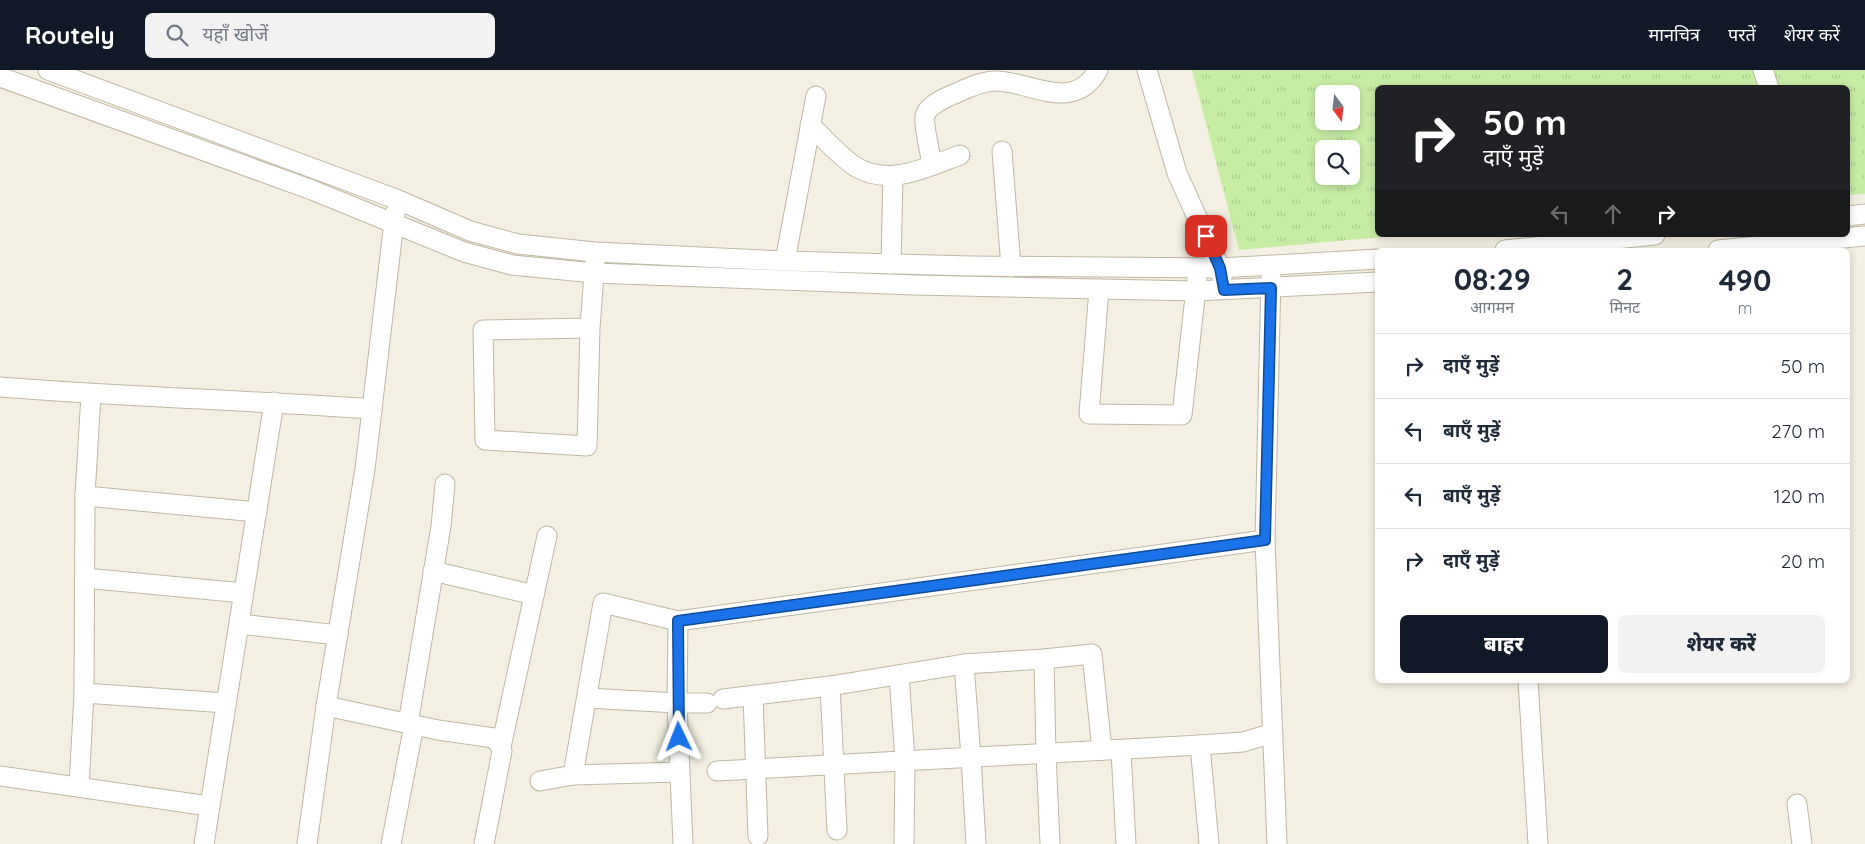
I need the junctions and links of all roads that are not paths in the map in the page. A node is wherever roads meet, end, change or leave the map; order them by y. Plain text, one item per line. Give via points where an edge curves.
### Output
1 (48, 70) edge
2 (1098, 70) edge
3 (1148, 70) edge
4 (1763, 70) edge
5 (4, 76) edge
6 (1768, 85) edge
7 (816, 96) dead end
8 (810, 125) junction
9 (1002, 151) dead end
10 (960, 155) dead end
11 (932, 165) junction
12 (893, 176) junction
13 (396, 199) junction
14 (1865, 214) edge
15 (1850, 216) edge
16 (394, 224) junction
17 (1865, 236) edge
18 (1635, 237) edge
19 (1526, 248) edge
20 (1739, 248) edge
21 (595, 252) junction
22 (711, 258) junction
23 (1375, 259) edge
24 (785, 261) junction
25 (891, 264) junction
26 (1271, 265) junction
27 (1010, 266) junction
28 (1199, 268) junction
29 (1220, 268) junction
30 (594, 273) junction
31 (712, 277) junction
32 (1375, 282) edge
33 (1271, 288) junction
34 (1099, 289) junction
35 (1224, 290) junction
36 (1196, 291) junction
37 (590, 328) junction
38 (0, 387) edge
39 (91, 394) junction
40 (274, 402) junction
41 (372, 409) junction
42 (445, 484) dead end
43 (84, 496) junction
44 (257, 512) junction
45 (546, 536) dead end
46 (1265, 540) junction
47 (433, 571) junction
48 (85, 578) junction
49 (243, 593) junction
50 (534, 595) junction
51 (678, 621) junction
52 (239, 624) junction
53 (338, 635) junction
54 (1044, 659) junction
55 (964, 664) junction
56 (899, 675) junction
57 (1528, 683) edge
58 (830, 686) junction
59 (84, 693) junction
60 (753, 695) junction
61 (587, 698) junction
62 (226, 703) junction
63 (678, 703) junction
64 (326, 706) junction
65 (411, 724) junction
66 (1273, 733) junction
67 (1200, 745) junction
68 (502, 746) junction
69 (1102, 750) junction
70 (1121, 750) junction
71 (1046, 754) junction
72 (971, 757) junction
73 (905, 760) junction
74 (834, 766) junction
75 (756, 768) junction
76 (718, 771) dead end
77 (680, 772) junction
78 (573, 775) junction
79 (0, 776) edge
80 (540, 781) dead end
81 (79, 787) junction
82 (1797, 804) dead end
83 (209, 806) junction
84 (837, 830) dead end
85 (758, 836) dead end
86 (204, 844) edge
87 (306, 844) edge
88 (391, 844) edge
89 (484, 844) edge
90 (683, 844) edge
91 (904, 844) edge
92 (976, 844) edge
93 (1050, 844) edge
94 (1126, 844) edge
95 (1209, 844) edge
96 (1278, 844) edge
97 (1538, 844) edge
98 (1802, 844) edge

1 - 13 street
2 - 11 street via 1084,86 1072,92 1046,93 994,81 976,84 943,99 929,108 924,117
3 - 29 street via 1177,173
4 - 6 street
5 - 16 street via 312,190
7 - 8 street
8 - 12 street via 857,167
8 - 24 street
9 - 27 street
10 - 11 street
11 - 12 street
12 - 25 street
13 - 16 street
13 - 21 street via 470,231 508,242
14 - 15 street
16 - 30 street via 464,252 512,265
16 - 41 street
17 - 20 street
18 - 19 street
21 - 22 street
21 - 30 street
22 - 24 street
22 - 31 street
23 - 26 street
24 - 25 street
25 - 27 street
26 - 29 street
26 - 33 street
27 - 28 street
28 - 29 street
28 - 36 street
29 - 35 street
30 - 31 street
30 - 37 street
31 - 34 street
32 - 33 street
33 - 35 street
33 - 46 street
34 - 36 street
34 - 36 street via 1090,414 1182,415
35 - 36 street
37 - 37 street via 587,446 485,440 483,330
38 - 39 street
39 - 40 street
39 - 43 street
40 - 41 street
40 - 44 street
41 - 53 street
42 - 47 street
43 - 44 street
43 - 48 street
44 - 49 street
45 - 50 street
46 - 51 street
46 - 66 street
47 - 50 street
47 - 65 street
48 - 49 street
48 - 59 street
49 - 52 street
50 - 68 street
51 - 61 street via 603,603
51 - 63 street
52 - 53 street
52 - 62 street
53 - 64 street
54 - 55 street
54 - 69 street via 1092,654
54 - 71 street
55 - 56 street
55 - 72 street
56 - 58 street
56 - 73 street
57 - 97 street
58 - 60 street
58 - 74 street
59 - 62 street
59 - 81 street
60 - 63 street
60 - 75 street
61 - 63 street
61 - 78 street
62 - 83 street
63 - 77 street
64 - 65 street
64 - 87 street
65 - 68 street via 494,738
65 - 88 street
66 - 67 street via 1243,742
66 - 96 street
67 - 70 street
67 - 95 street
68 - 89 street
69 - 70 street
69 - 71 street
70 - 94 street
71 - 72 street
71 - 93 street
72 - 73 street
72 - 92 street
73 - 74 street
73 - 91 street
74 - 75 street
74 - 84 street
75 - 76 street
75 - 85 street
77 - 78 street
77 - 90 street
78 - 80 street
79 - 81 street
81 - 83 street
82 - 98 street
83 - 86 street

